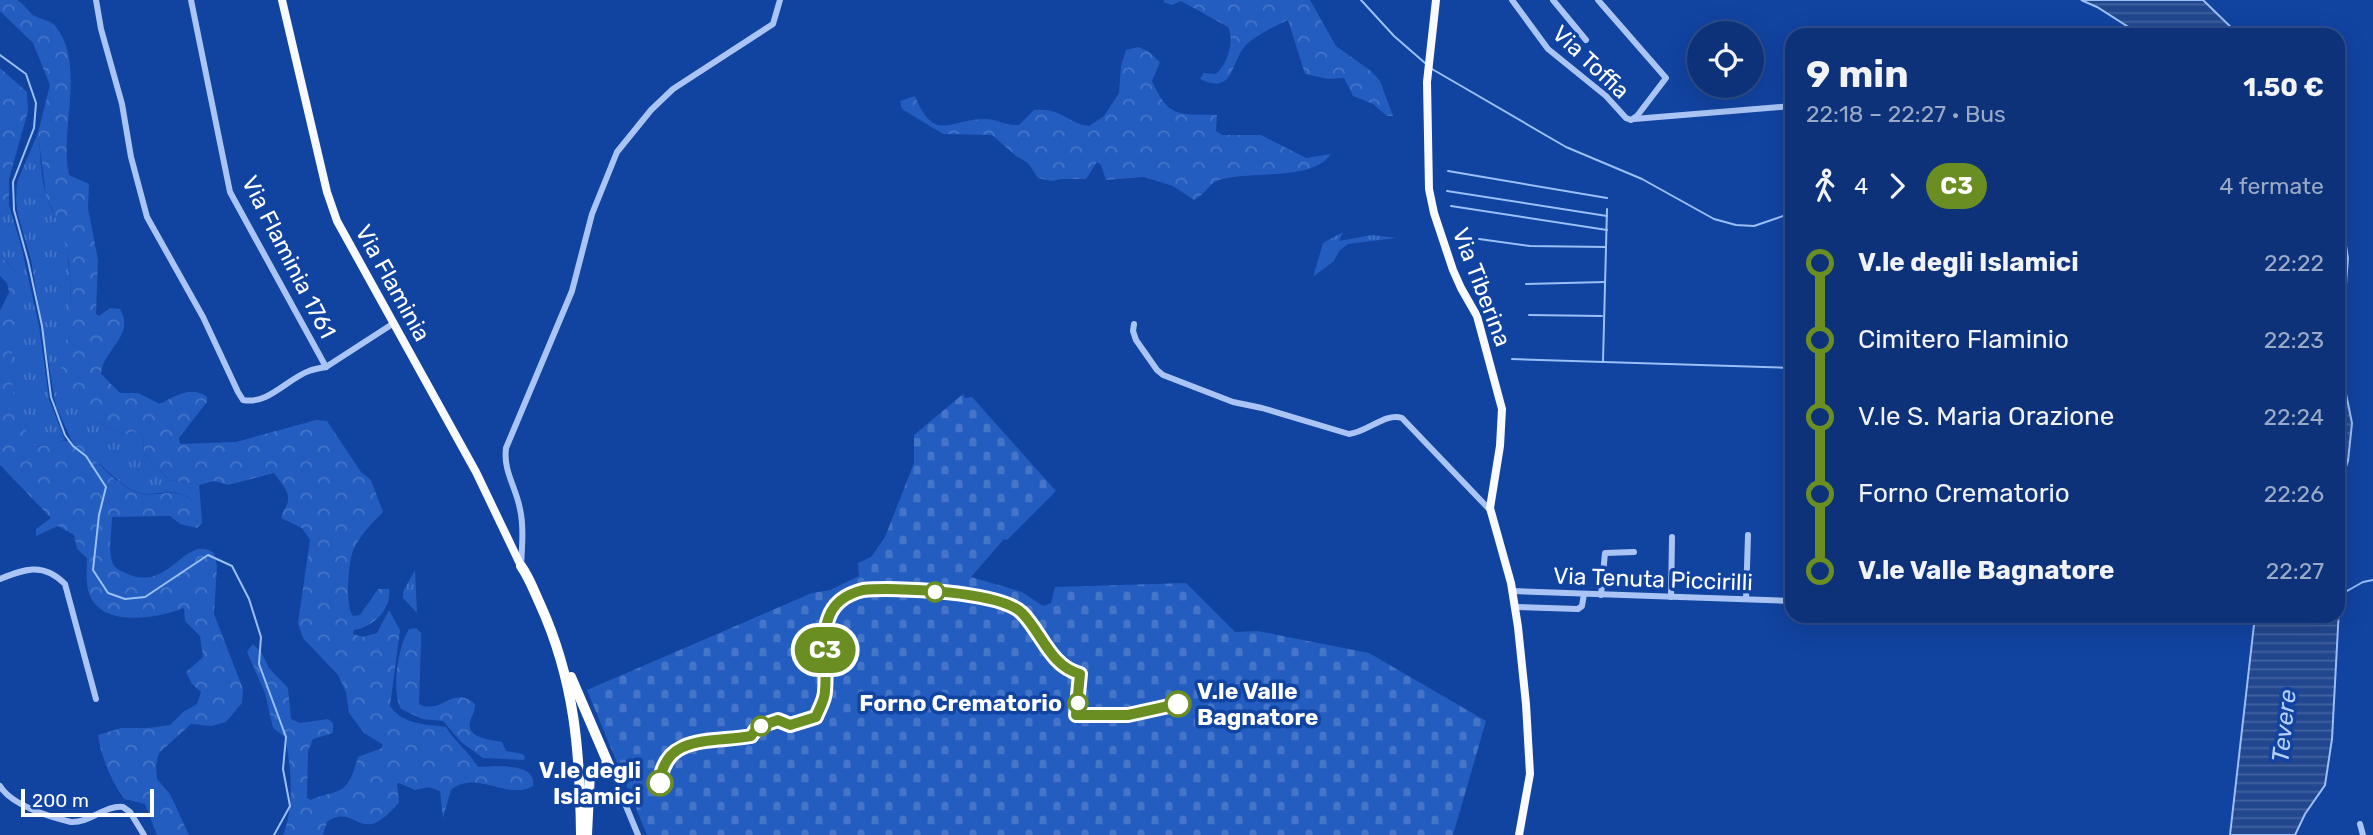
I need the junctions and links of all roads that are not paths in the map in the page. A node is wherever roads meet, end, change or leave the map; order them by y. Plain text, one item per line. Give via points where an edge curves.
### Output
1 (96, 0) edge
2 (191, 0) edge
3 (780, 0) edge
4 (1436, 0) edge
5 (1512, 0) edge
6 (1553, 0) edge
7 (1598, 0) edge
8 (284, 2) edge
9 (1586, 40) dead end
10 (1785, 107) edge
11 (1634, 119) junction
12 (394, 323) junction
13 (1134, 324) dead end
14 (326, 367) junction
15 (1490, 510) junction
16 (1748, 535) dead end
17 (1672, 537) dead end
18 (1634, 552) dead end
19 (521, 566) junction
20 (0, 579) edge
21 (1512, 592) junction
22 (1584, 594) junction
23 (1601, 595) junction
24 (1671, 597) junction
25 (1746, 599) junction
26 (1785, 601) edge
27 (1514, 607) junction
28 (558, 648) junction
29 (96, 699) dead end
30 (611, 770) junction
31 (0, 786) edge
32 (2360, 824) dead end
33 (144, 835) edge
34 (574, 835) edge
35 (580, 835) edge
36 (587, 835) edge
37 (638, 835) edge
38 (1519, 835) edge
39 (2363, 835) edge

1 - 14 street via 147,217 243,400 261,399 309,371
2 - 14 street, Via Flaminia 1761 via 230,192
3 - 19 street via 773,24 673,89 611,163 572,291 506,448 507,472 522,517
4 - 15 main road, Via Tiberina via 1427,71 1429,189 1461,288 1477,317 1502,409
5 - 11 street, Via Toffia via 1548,49 1626,118
6 - 9 street
7 - 11 street, Via Toffia via 1665,78
8 - 12 main road, Via Flaminia via 334,214
10 - 11 street
12 - 14 street, Via Flaminia 1761
12 - 19 main road, Via Flaminia
13 - 15 street via 1136,340 1159,372 1224,399 1349,434 1391,417 1402,418
15 - 21 main road, Via Tiberina
16 - 25 street
17 - 24 street
18 - 23 street via 1605,554
19 - 28 highway, Via Flaminia
19 - 34 highway, Via Flaminia via 555,654 566,701 573,751
20 - 29 street via 32,568 65,584
21 - 22 street, Via Tenuta Piccirilli
21 - 27 main road, Via Tiberina
22 - 23 street, Via Tenuta Piccirilli
22 - 27 street via 1578,609
23 - 24 street, Via Tenuta Piccirilli
24 - 25 street, Via Tenuta Piccirilli
25 - 26 street, Via Tenuta Piccirilli
27 - 38 main road, Via Tiberina via 1530,774
28 - 30 highway
28 - 35 highway, Via Flaminia via 577,733
30 - 36 highway via 596,766 590,772
30 - 37 street
31 - 33 street via 15,802 69,822 123,807
32 - 39 street

